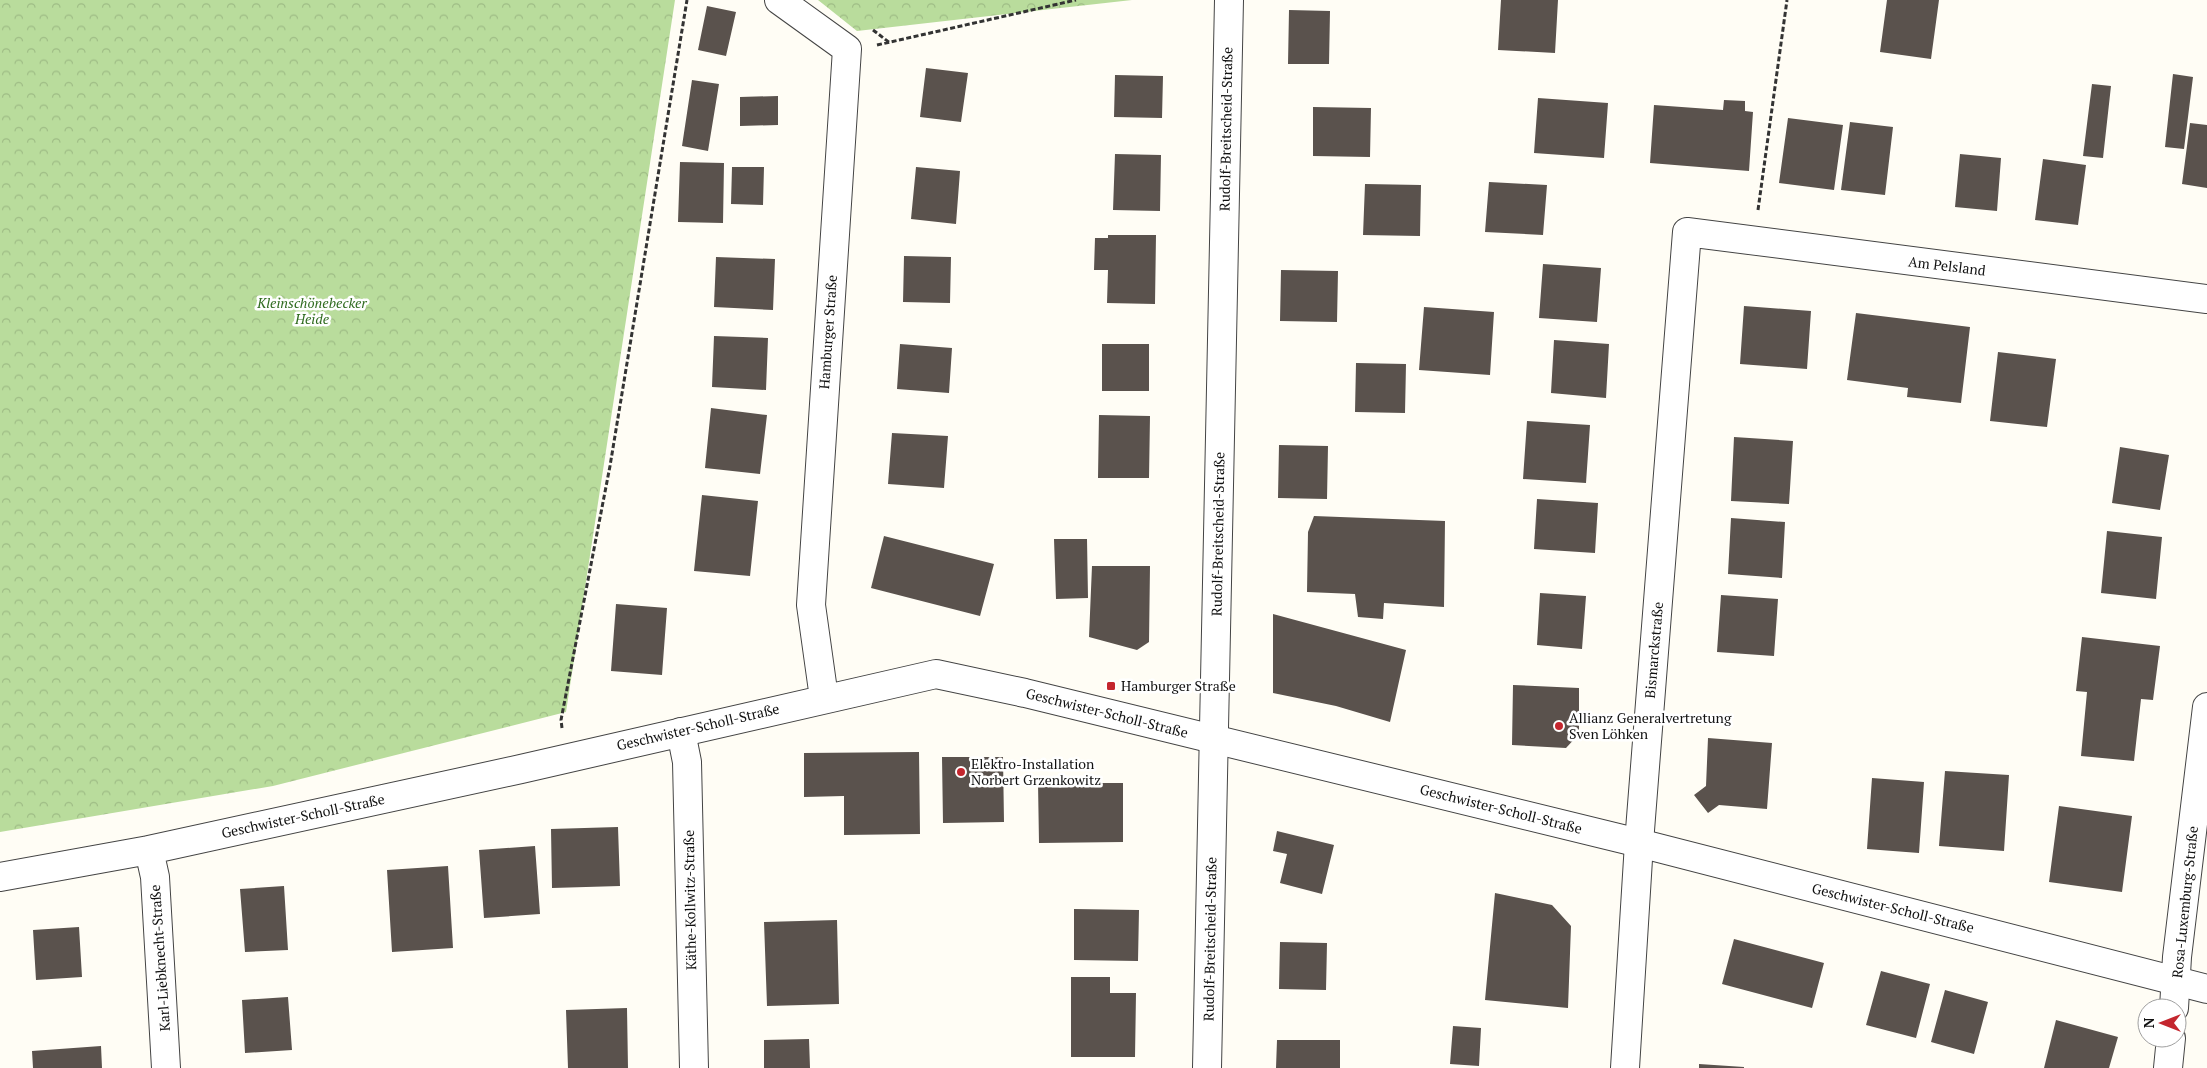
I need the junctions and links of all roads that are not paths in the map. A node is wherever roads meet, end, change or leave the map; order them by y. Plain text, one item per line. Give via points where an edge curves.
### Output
1 (779, 0) edge
2 (1229, 0) edge
3 (1688, 232) joint
4 (2207, 299) edge
5 (824, 698) junction
6 (2207, 707) edge
7 (681, 732) junction
8 (1214, 739) junction
9 (1639, 843) junction
10 (148, 850) junction
11 (0, 877) edge
12 (2207, 989) edge
13 (2175, 995) edge
14 (2170, 1048) edge
15 (166, 1068) edge
16 (694, 1068) edge
17 (1207, 1068) edge
18 (1625, 1068) edge
19 (2168, 1068) edge

1 - 5 street, Hamburger Straße via 847,49 810,605
2 - 8 street, Rudolf-Breitscheid-Straße
3 - 4 street, Am Pelsland
3 - 9 street, Bismarckstraße
5 - 7 street, Geschwister-Scholl-Straße
5 - 8 street, Geschwister-Scholl-Straße via 936,674
6 - 13 street, Rosa-Luxemburg-Straße
7 - 10 street, Geschwister-Scholl-Straße
7 - 16 street, Käthe-Kollwitz-Straße via 687,762
8 - 9 street, Geschwister-Scholl-Straße
8 - 17 street, Rudolf-Breitscheid-Straße
9 - 13 street, Geschwister-Scholl-Straße
9 - 18 street, Bismarckstraße
10 - 11 street, Geschwister-Scholl-Straße
10 - 15 street, Karl-Liebknecht-Straße via 155,877
12 - 13 street, Geschwister-Scholl-Straße
14 - 19 street

